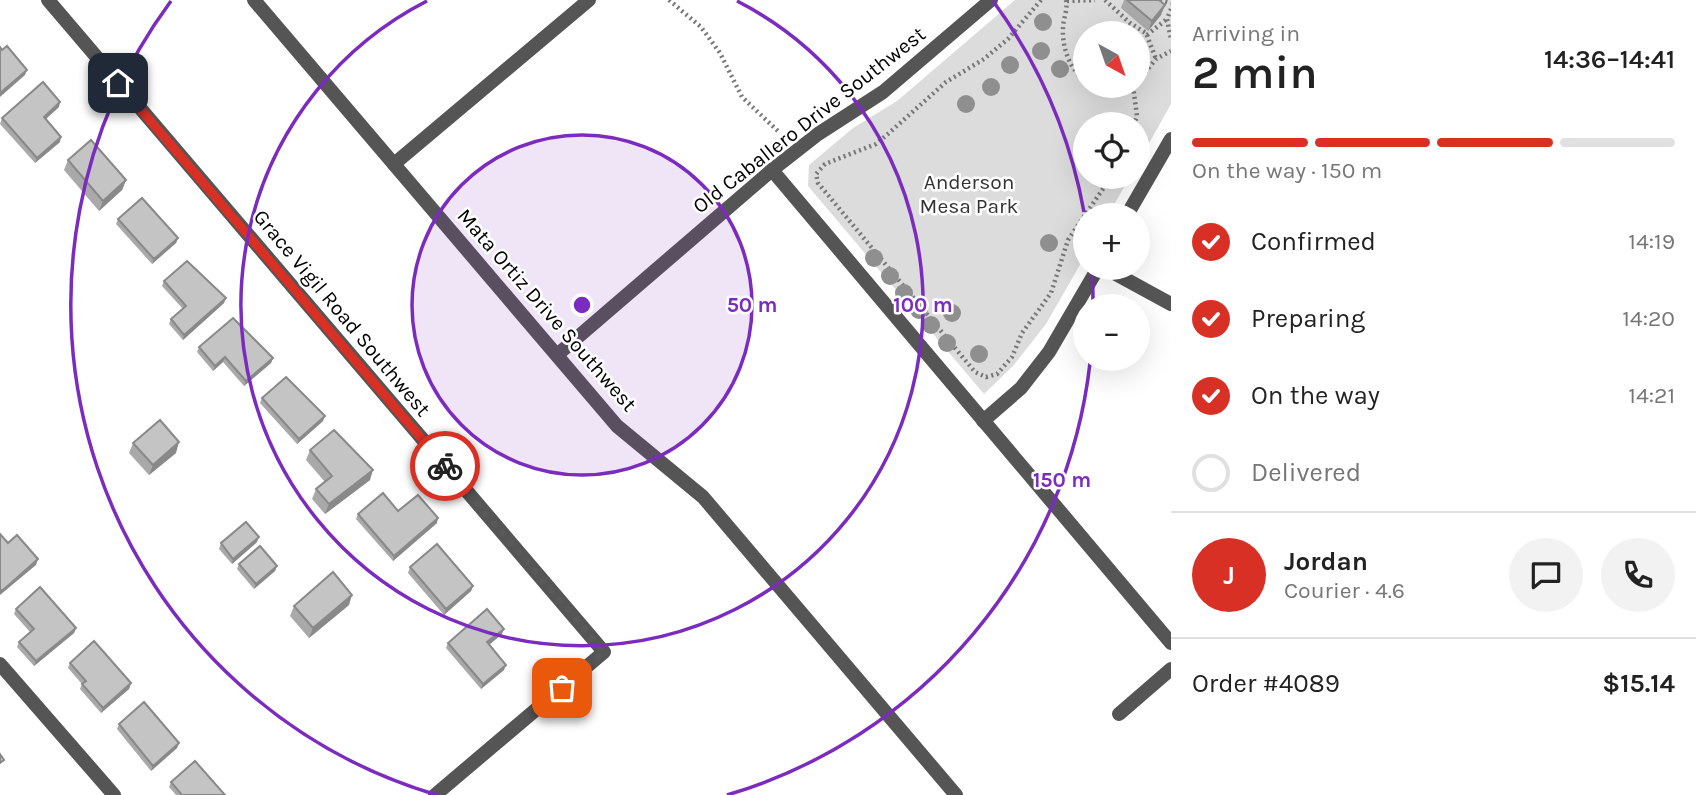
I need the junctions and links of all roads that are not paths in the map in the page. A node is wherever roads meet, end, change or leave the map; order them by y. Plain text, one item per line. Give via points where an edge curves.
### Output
1 (48, 0) edge
2 (254, 0) edge
3 (589, 0) edge
4 (992, 0) edge
5 (1171, 139) edge
6 (394, 164) junction
7 (772, 170) junction
8 (1134, 203) edge
9 (1091, 280) edge
10 (1127, 280) edge
11 (1171, 304) edge
12 (557, 355) junction
13 (983, 421) junction
14 (1171, 643) edge
15 (0, 664) edge
16 (1171, 669) edge
17 (1119, 714) dead end
18 (114, 795) edge
19 (435, 795) edge
20 (956, 795) edge

1 - 19 street, Grace Vigil Road Southwest via 604,652
2 - 6 street, Mata Ortiz Drive Southwest
3 - 6 street
4 - 7 street, Old Caballero Drive Southwest via 883,92
5 - 8 street
6 - 12 street, Mata Ortiz Drive Southwest
7 - 12 street, Old Caballero Drive Southwest
7 - 13 street
9 - 13 street via 1049,352 1021,387
10 - 11 street
12 - 20 street, Mata Ortiz Drive Southwest via 617,426 703,497
13 - 14 street
15 - 18 street
16 - 17 street

